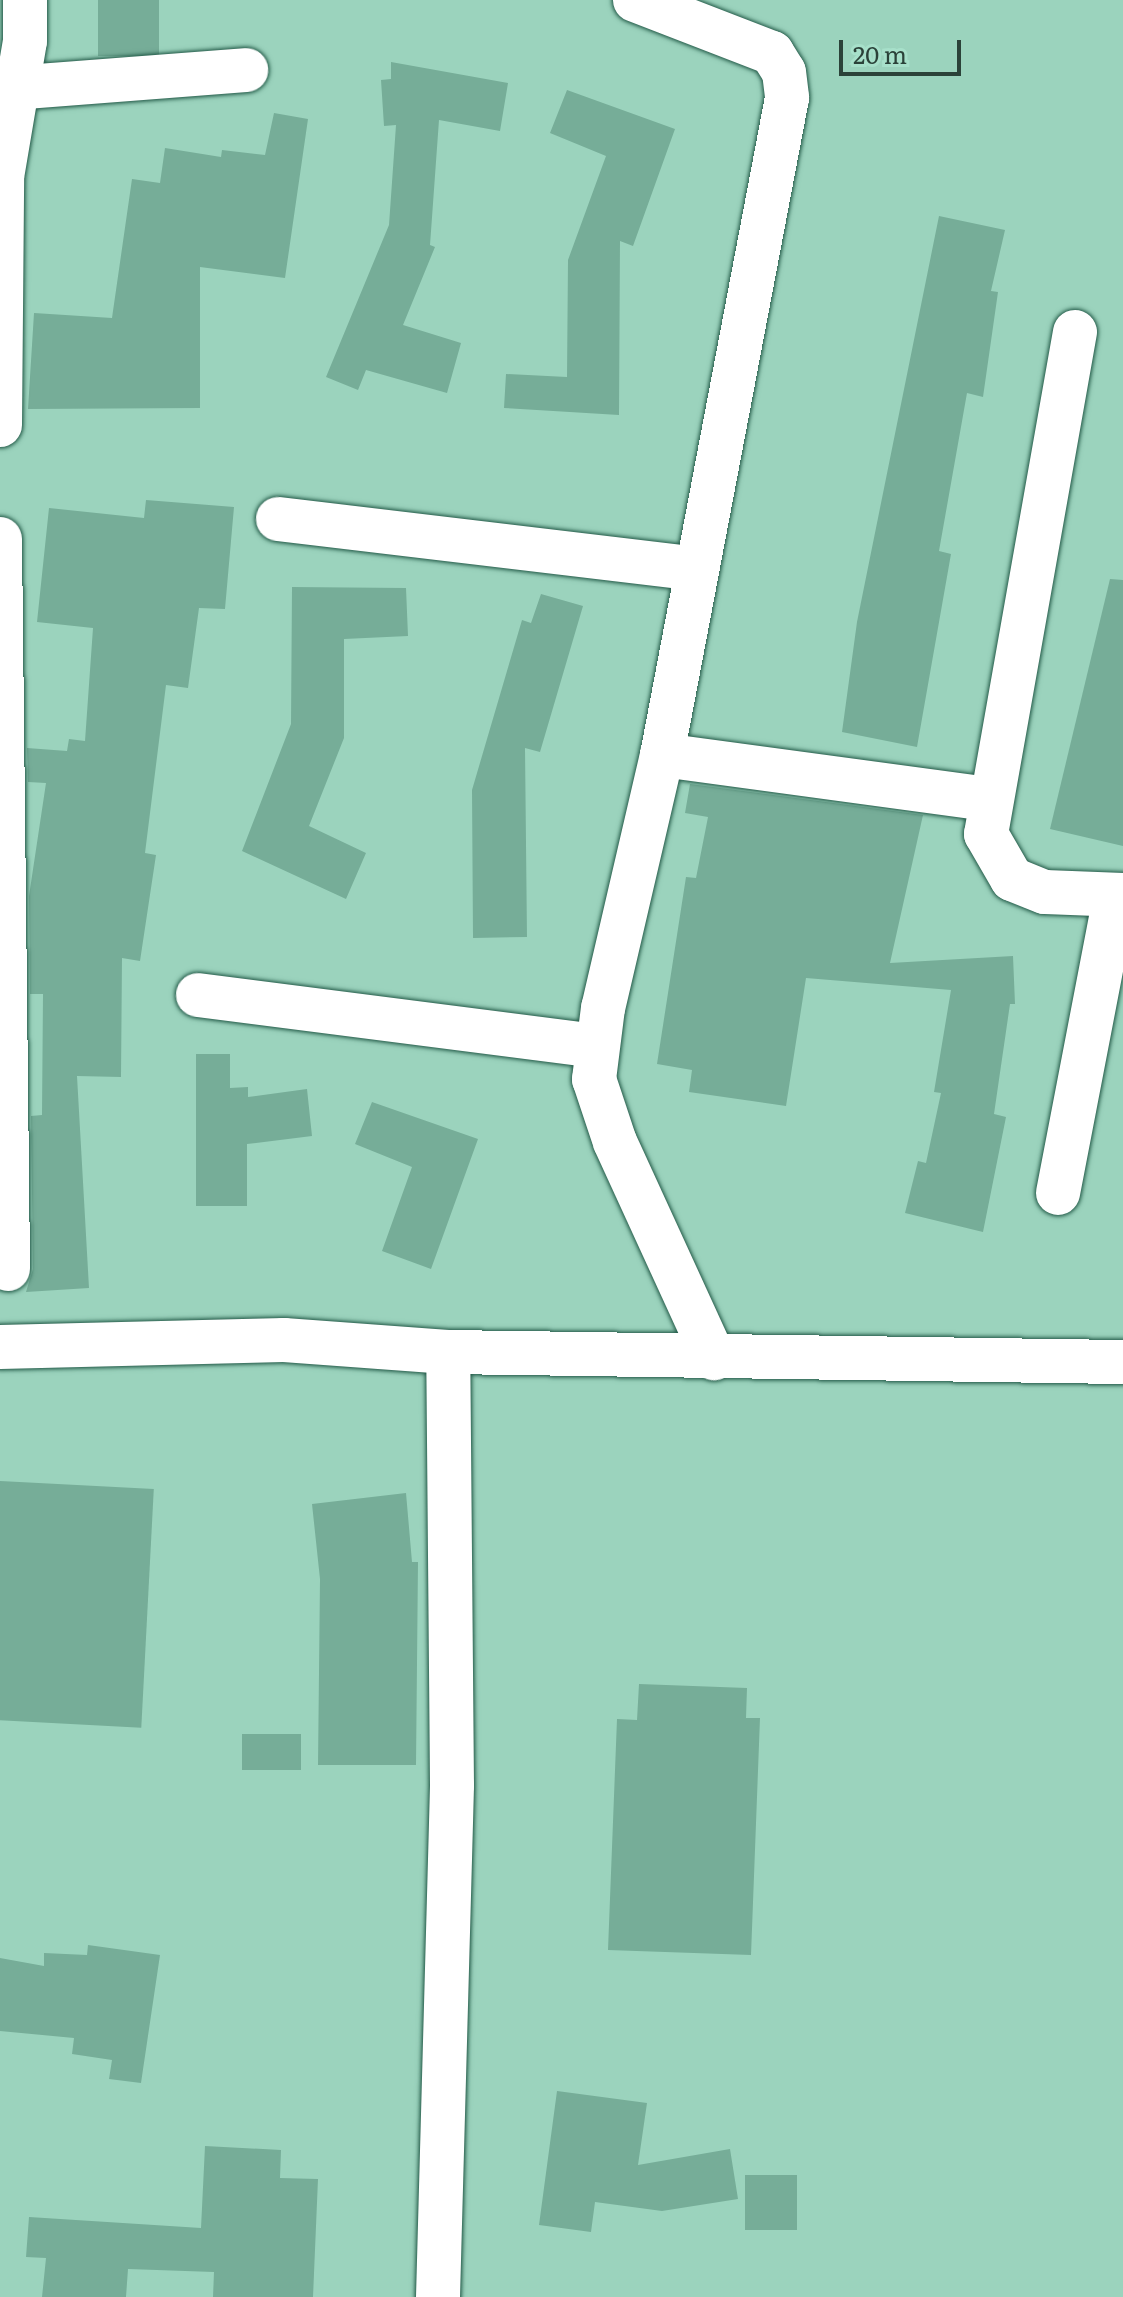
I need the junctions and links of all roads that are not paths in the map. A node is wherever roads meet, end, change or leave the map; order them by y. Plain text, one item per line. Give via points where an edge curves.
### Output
1 (25, 0) edge
2 (635, 0) edge
3 (246, 70) dead end
4 (7, 89) edge
5 (1075, 332) dead end
6 (0, 425) edge
7 (278, 519) dead end
8 (0, 539) edge
9 (696, 569) junction
10 (662, 755) junction
11 (989, 799) junction
12 (1119, 896) edge
13 (198, 995) dead end
14 (596, 1046) junction
15 (5, 1078) edge
16 (1058, 1193) dead end
17 (8, 1269) dead end
18 (0, 1347) edge
19 (448, 1352) junction
20 (714, 1358) junction
21 (1123, 1362) edge
22 (438, 2297) edge

1 - 4 street via 25,41
2 - 9 street via 772,53 784,72 782,124
3 - 4 street
4 - 6 street
5 - 11 street
7 - 9 street
8 - 15 street
9 - 10 street
10 - 11 street
10 - 14 street
11 - 12 street via 986,834 1012,879 1045,892
12 - 16 street
13 - 14 street
14 - 20 street via 594,1079 602,1110
15 - 17 street
18 - 19 street via 284,1340
19 - 20 street
19 - 22 street via 452,1785
20 - 21 street

